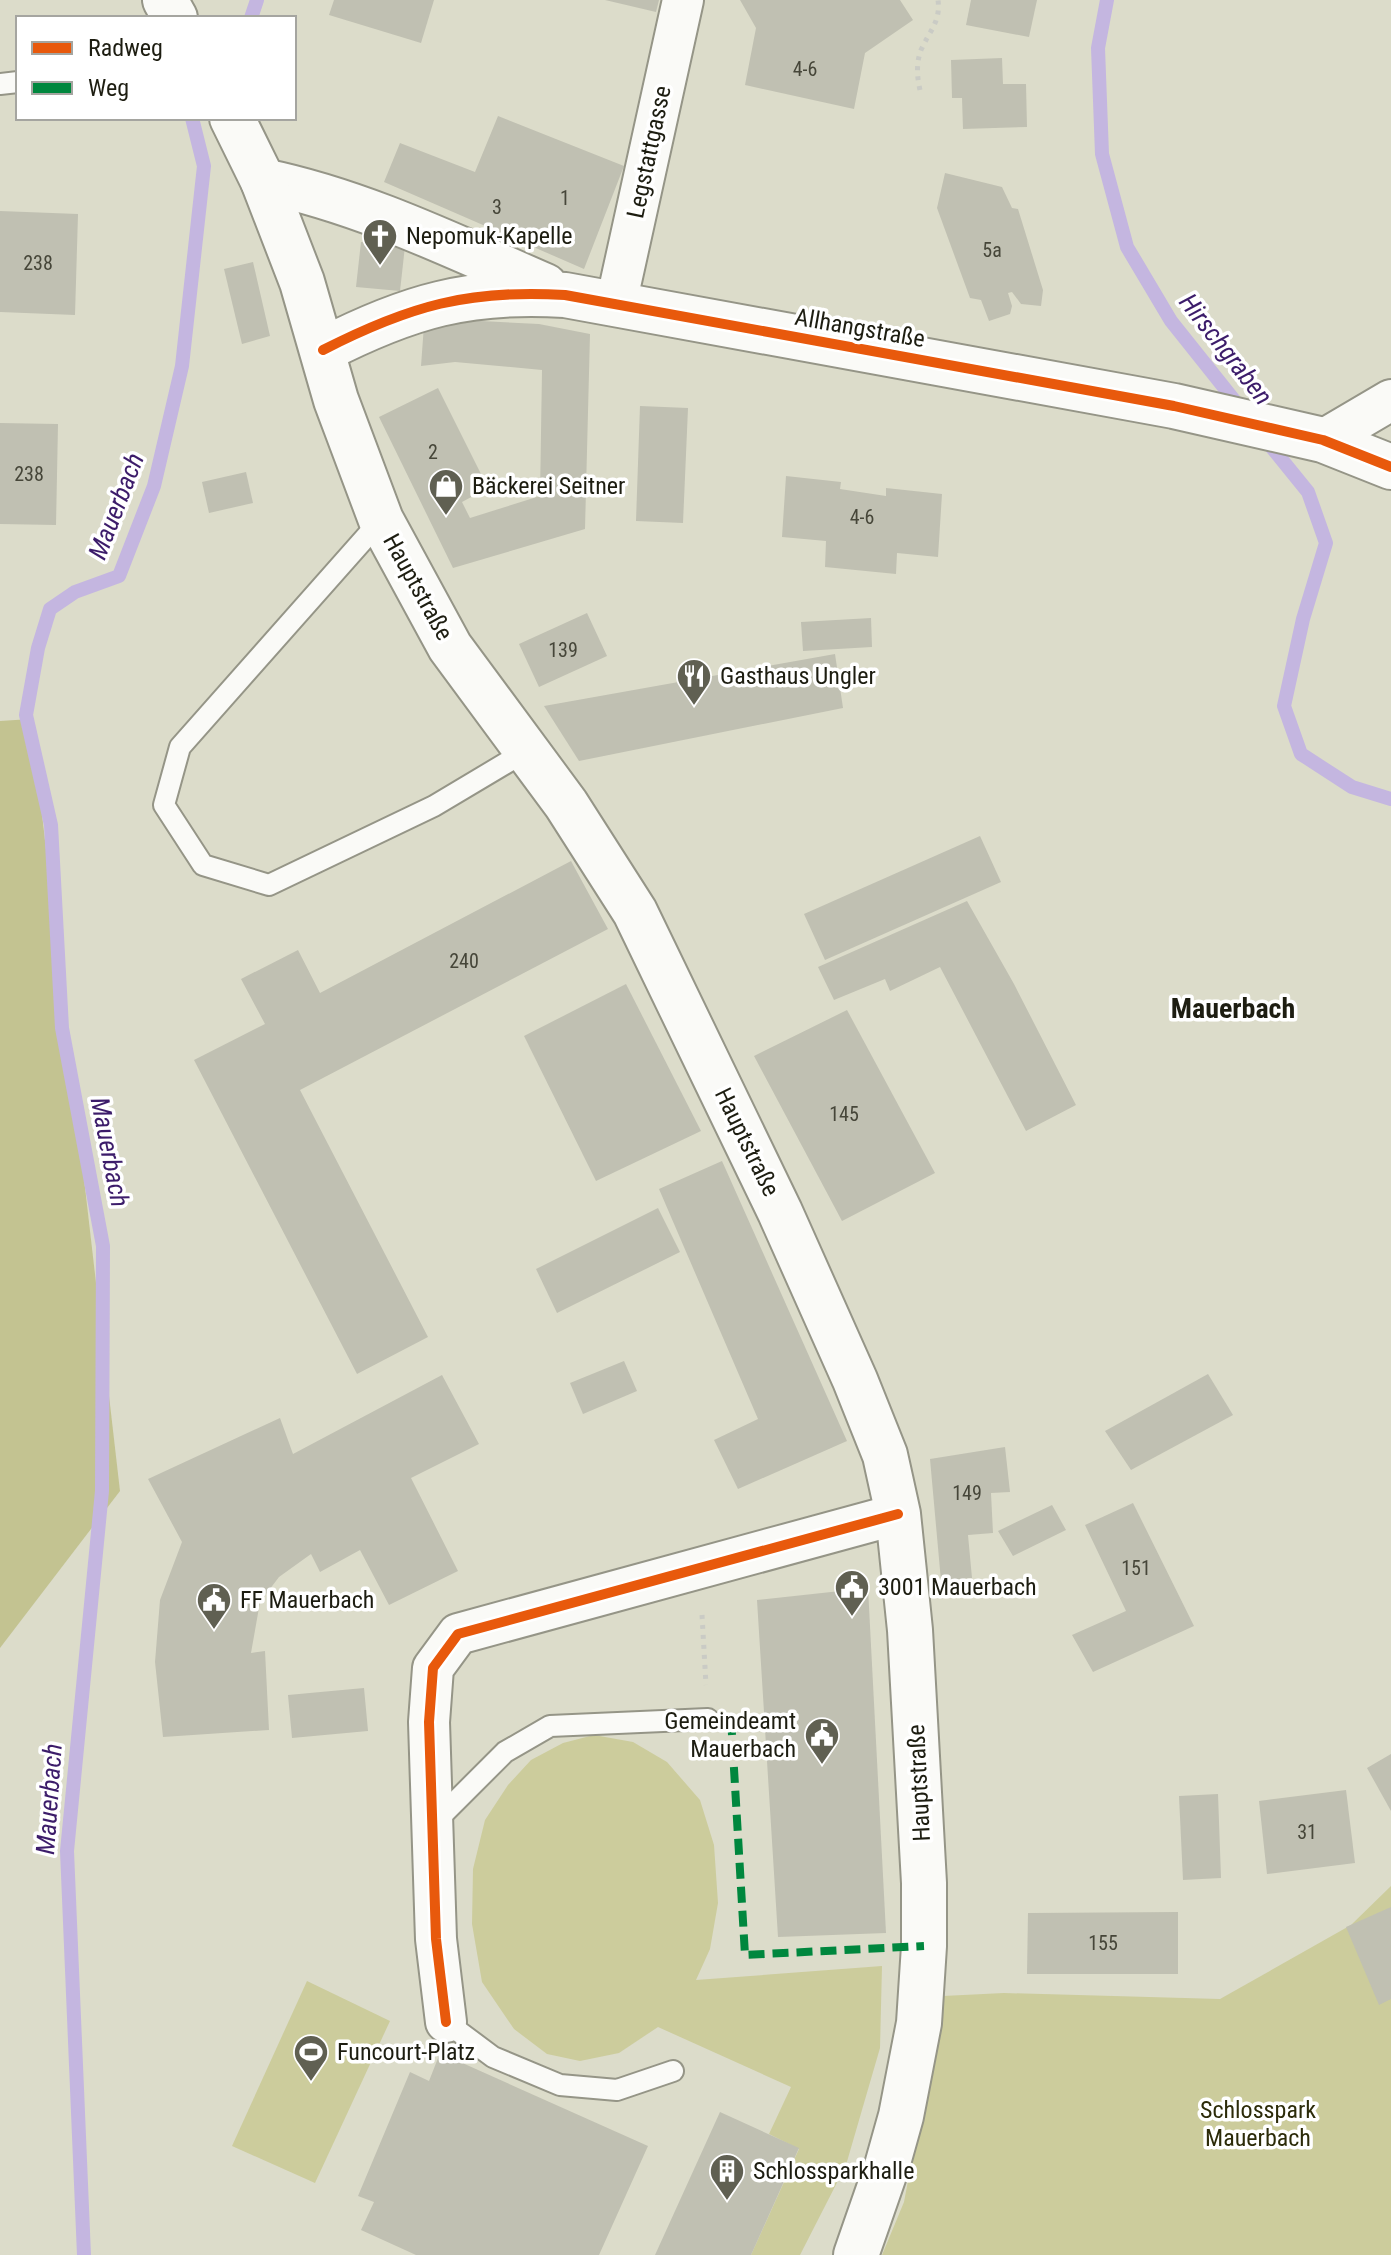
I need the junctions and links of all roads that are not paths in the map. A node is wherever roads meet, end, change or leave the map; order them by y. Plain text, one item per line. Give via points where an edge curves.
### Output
1 (683, 0) edge
2 (233, 120) edge
3 (263, 181) junction
4 (565, 295) junction
5 (616, 304) junction
6 (323, 350) junction
7 (1391, 400) edge
8 (1308, 436) junction
9 (1391, 467) edge
10 (381, 520) junction
11 (528, 750) junction
12 (898, 1514) junction
13 (708, 1719) road end
14 (432, 1825) junction
15 (446, 2022) joint
16 (673, 2071) dead end
17 (856, 2255) edge

1 - 5 street, Legstattgasse
2 - 3 main road, Hauptstraße
3 - 4 main road, Allhangstraße via 378,216
3 - 6 main road, Hauptstraße
4 - 5 main road, Allhangstraße
4 - 6 main road, Allhangstraße via 495,293 449,301 406,312
5 - 8 main road, Allhangstraße via 1174,406
6 - 10 main road, Hauptstraße
7 - 8 street
8 - 9 main road, Allhangstraße
10 - 11 main road, Hauptstraße via 450,647
10 - 11 lane via 180,747 164,805 203,865 269,885 434,806
11 - 12 main road, Hauptstraße via 601,856 657,955 849,1366 885,1455
12 - 14 street via 458,1634 433,1668
12 - 17 main road, Hauptstraße via 919,1775 922,1985 901,2116
13 - 14 lane via 550,1726 505,1752
14 - 15 street via 436,1939
15 - 16 lane via 493,2057 560,2085 617,2090

